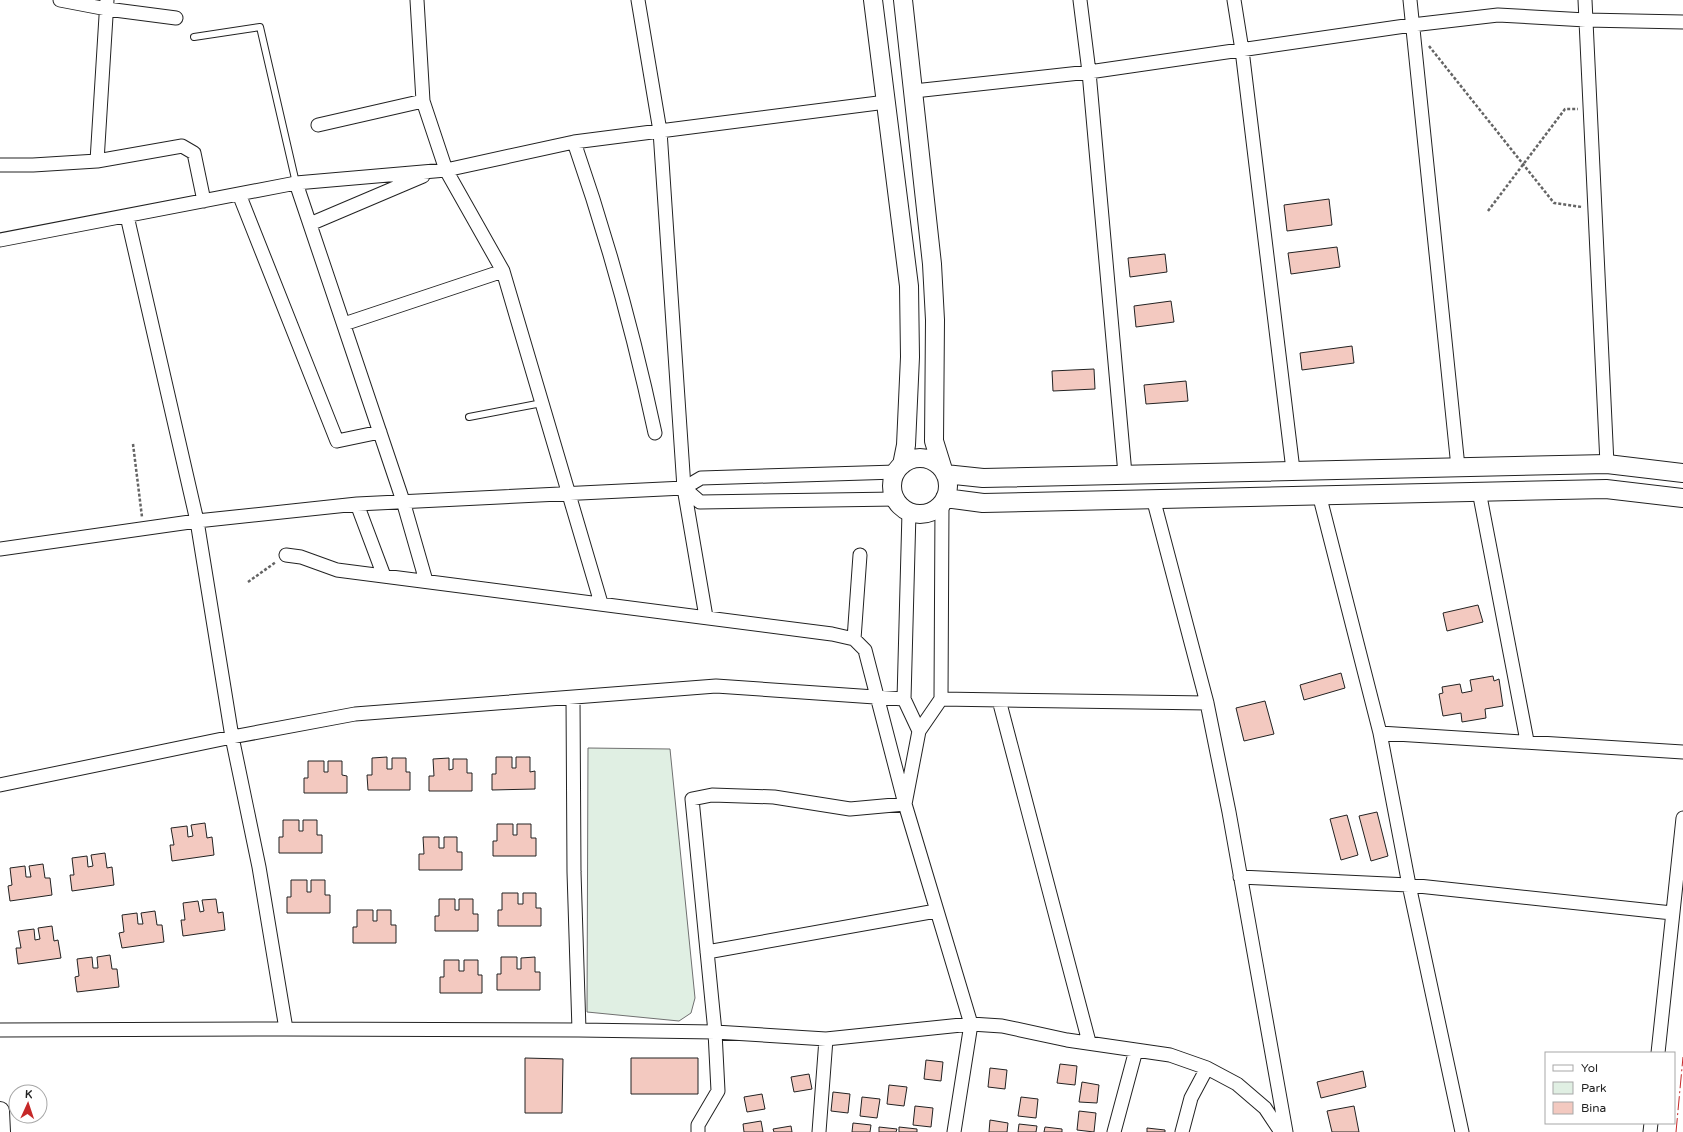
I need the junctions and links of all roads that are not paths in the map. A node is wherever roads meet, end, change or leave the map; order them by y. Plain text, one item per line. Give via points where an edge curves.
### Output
1 (60, 0) edge
2 (417, 0) edge
3 (638, 0) edge
4 (874, 0) edge
5 (903, 0) edge
6 (1080, 0) edge
7 (1234, 0) edge
8 (1410, 0) edge
9 (1585, 0) edge
10 (107, 4) edge
11 (176, 18) dead end
12 (1586, 20) junction
13 (1683, 22) edge
14 (1412, 25) junction
15 (194, 37) dead end
16 (1242, 50) junction
17 (1089, 72) junction
18 (914, 91) junction
19 (424, 101) junction
20 (886, 102) junction
21 (318, 125) dead end
22 (660, 131) junction
23 (574, 142) junction
24 (97, 161) junction
25 (0, 165) edge
26 (440, 170) junction
27 (296, 183) junction
28 (240, 194) junction
29 (204, 201) junction
30 (127, 216) junction
31 (310, 224) junction
32 (0, 240) edge
33 (502, 271) junction
34 (344, 324) junction
35 (542, 403) junction
36 (469, 417) dead end
37 (380, 432) junction
38 (655, 433) dead end
39 (1607, 464) junction
40 (1458, 467) junction
41 (899, 469) junction
42 (1293, 470) junction
43 (944, 472) junction
44 (1683, 473) edge
45 (1125, 474) junction
46 (684, 488) junction
47 (1479, 491) junction
48 (569, 494) junction
49 (1319, 494) junction
50 (1153, 498) junction
51 (1683, 498) edge
52 (896, 499) junction
53 (404, 501) junction
54 (944, 501) junction
55 (357, 504) junction
56 (909, 512) junction
57 (197, 521) junction
58 (0, 549) edge
59 (286, 555) road end
60 (860, 555) dead end
61 (384, 576) junction
62 (426, 581) junction
63 (601, 603) junction
64 (706, 616) junction
65 (854, 639) junction
66 (876, 696) junction
67 (572, 698) junction
68 (904, 699) junction
69 (941, 699) junction
70 (999, 700) junction
71 (1207, 703) junction
72 (919, 731) junction
73 (1380, 733) junction
74 (232, 737) junction
75 (1527, 741) junction
76 (1683, 752) edge
77 (0, 785) edge
78 (906, 804) junction
79 (1683, 818) edge
80 (1240, 876) junction
81 (1409, 885) junction
82 (936, 911) junction
83 (1672, 913) junction
84 (707, 952) junction
85 (971, 1024) junction
86 (286, 1029) junction
87 (0, 1030) edge
88 (579, 1030) junction
89 (715, 1032) junction
90 (826, 1038) junction
91 (1089, 1042) junction
92 (1136, 1050) junction
93 (1658, 1052) edge
94 (1207, 1068) junction
95 (0, 1111) edge
96 (1, 1132) edge
97 (698, 1132) edge
98 (819, 1132) edge
99 (954, 1132) edge
100 (1114, 1132) edge
101 (1182, 1132) edge
102 (1281, 1132) edge
103 (1286, 1132) edge
104 (1462, 1132) edge

1 - 10 street
2 - 19 street
3 - 22 street
4 - 20 street
5 - 18 street
6 - 17 street
7 - 16 street
8 - 14 street
9 - 12 street
10 - 11 street
10 - 24 street
12 - 13 street
12 - 14 street via 1498,15
12 - 39 street
14 - 16 street
14 - 40 street
15 - 27 lane via 260,27
16 - 17 street
16 - 42 street
17 - 18 street
17 - 45 street
18 - 43 street via 935,312 934,441
19 - 21 street
19 - 26 street
20 - 22 street
20 - 41 street via 909,286 910,357 906,444
22 - 23 street
22 - 46 street
23 - 26 street
23 - 38 street via 639,358
24 - 25 street
24 - 29 street via 182,146 194,153
26 - 27 street
26 - 31 street
26 - 33 street
27 - 28 street
27 - 31 street
28 - 29 street
28 - 37 street via 337,442
29 - 30 street
30 - 32 street
30 - 57 street
31 - 34 street
33 - 34 street
33 - 35 street
34 - 37 street
35 - 36 lane
35 - 48 street
37 - 53 street
39 - 40 street
39 - 44 street
40 - 42 street
41 - 43 street via 910,460 919,458 937,464
41 - 46 street via 701,478
41 - 52 street via 893,486
42 - 45 street
43 - 45 street via 983,478
43 - 54 street via 948,487
46 - 48 street
46 - 52 street via 700,502
46 - 64 street
47 - 49 street
47 - 51 street via 1606,489
47 - 75 street
48 - 53 street
48 - 63 street
49 - 50 street
49 - 73 street
50 - 54 street via 983,503
50 - 71 street
52 - 56 street
53 - 55 street
53 - 62 street
54 - 56 street via 927,514
54 - 69 street
55 - 57 street
55 - 61 street
56 - 68 street
57 - 58 street
57 - 74 street
59 - 61 street via 301,557 337,570
60 - 65 street
61 - 62 street
62 - 63 street
63 - 64 street
64 - 65 street
65 - 66 street via 865,650
66 - 67 street via 716,686
66 - 68 street
66 - 78 street
67 - 74 street via 355,714
67 - 88 street
68 - 72 street
69 - 70 street
69 - 72 street
70 - 71 street
70 - 91 street
71 - 80 street
72 - 78 street
73 - 75 street
73 - 81 street
74 - 77 street
74 - 86 street via 259,866
75 - 76 street
78 - 82 street
78 - 84 street via 850,809 774,797 712,795 692,799
79 - 83 street
80 - 81 street
80 - 103 street
81 - 83 street
81 - 104 street
82 - 84 street
82 - 85 street
83 - 93 street
84 - 89 street
85 - 90 street
85 - 91 street via 1002,1026 1032,1034
85 - 99 street
86 - 87 street
86 - 88 street
88 - 89 street
89 - 90 street
89 - 97 street via 718,1091 698,1125
90 - 98 street
91 - 92 street
92 - 94 street via 1170,1055
92 - 100 street
94 - 101 street via 1191,1098
94 - 102 street via 1237,1084 1266,1108
95 - 96 street

